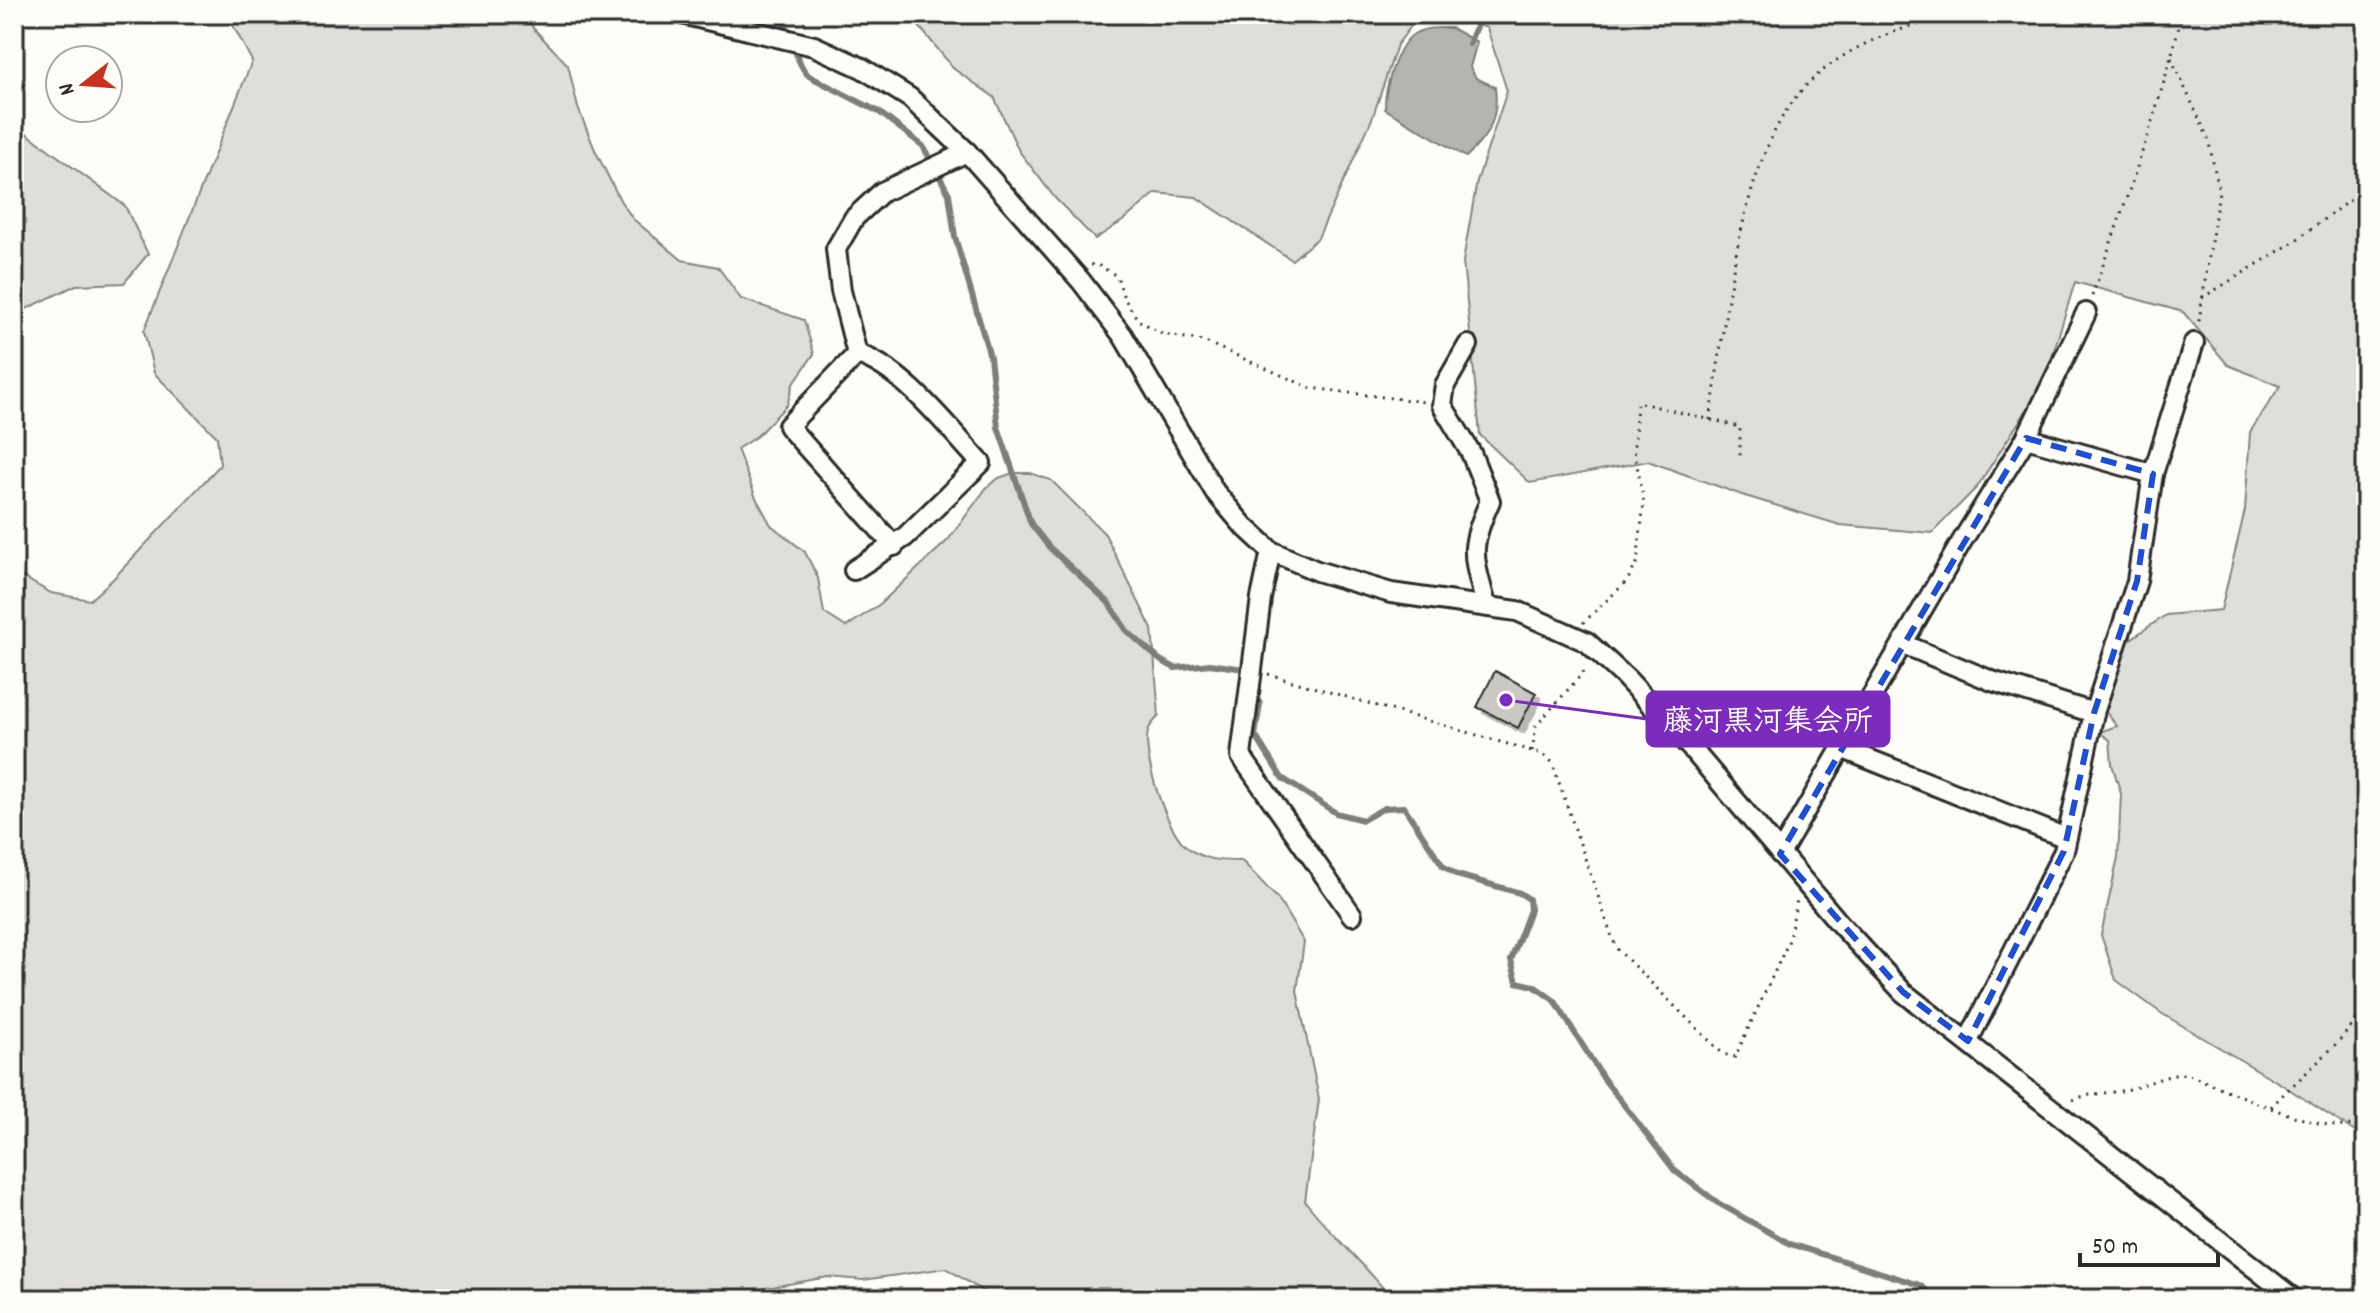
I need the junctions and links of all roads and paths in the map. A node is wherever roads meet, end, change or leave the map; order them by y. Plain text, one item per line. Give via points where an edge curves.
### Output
1 (682, 14) edge
2 (1963, 14) edge
3 (2182, 14) edge
4 (2171, 58) junction
5 (967, 152) junction
6 (2366, 188) edge
7 (1072, 271) junction
8 (2202, 298) junction
9 (2086, 313) joint
10 (2194, 343) joint
11 (1468, 345) dead end
12 (857, 354) junction
13 (1442, 405) junction
14 (1710, 420) junction
15 (2026, 438) junction
16 (1740, 461) dead end
17 (2153, 474) junction
18 (894, 546) junction
19 (1271, 551) junction
20 (854, 570) dead end
21 (1486, 605) junction
22 (1572, 634) junction
23 (1903, 644) junction
24 (1600, 654) junction
25 (1252, 672) junction
26 (2094, 713) junction
27 (1841, 748) junction
28 (1532, 751) junction
29 (2066, 838) junction
30 (1780, 854) junction
31 (1806, 884) junction
32 (1352, 915) dead end
33 (2366, 1006) edge
34 (1968, 1041) junction
35 (2271, 1107) junction
36 (2056, 1110) junction
37 (2366, 1123) edge
38 (2294, 1299) edge

1 - 5 street via 814,46 862,68 910,98
2 - 14 path via 1881,35 1854,48 1800,93 1773,133 1745,215
3 - 4 path
4 - 8 path via 2208,138 2219,191
4 - 9 path
5 - 7 street
5 - 12 street via 882,192 854,218 836,249
6 - 8 path via 2292,243
7 - 13 path via 1096,264 1117,276 1138,320 1162,334 1203,341 1311,388
7 - 19 street via 1123,336 1215,492
8 - 10 path
9 - 15 street
10 - 17 street
11 - 13 street via 1445,385
12 - 18 street via 788,426
12 - 18 street via 893,371 981,463
13 - 21 street via 1471,453 1490,501 1477,530 1473,557
14 - 16 path via 1740,427
14 - 22 path via 1637,402 1634,450 1644,502 1637,563 1627,581
15 - 17 street
15 - 23 street
17 - 26 street via 2137,581
18 - 20 street
19 - 21 street via 1391,593
19 - 25 street
21 - 22 street via 1517,611
22 - 24 street
23 - 26 street via 1992,681
23 - 27 street
24 - 28 path via 1536,726
24 - 30 street via 1692,749
25 - 28 path
25 - 32 street via 1241,756
26 - 29 street
27 - 29 street
27 - 30 street
28 - 31 path via 1552,762 1618,950 1723,1054 1735,1057 1788,943 1798,892
29 - 34 street
30 - 31 street
31 - 34 street via 1903,992
33 - 35 path via 2336,1047
34 - 36 street
35 - 36 path via 2186,1074 2170,1074 2124,1090 2086,1095
35 - 37 path via 2337,1126
36 - 38 street

